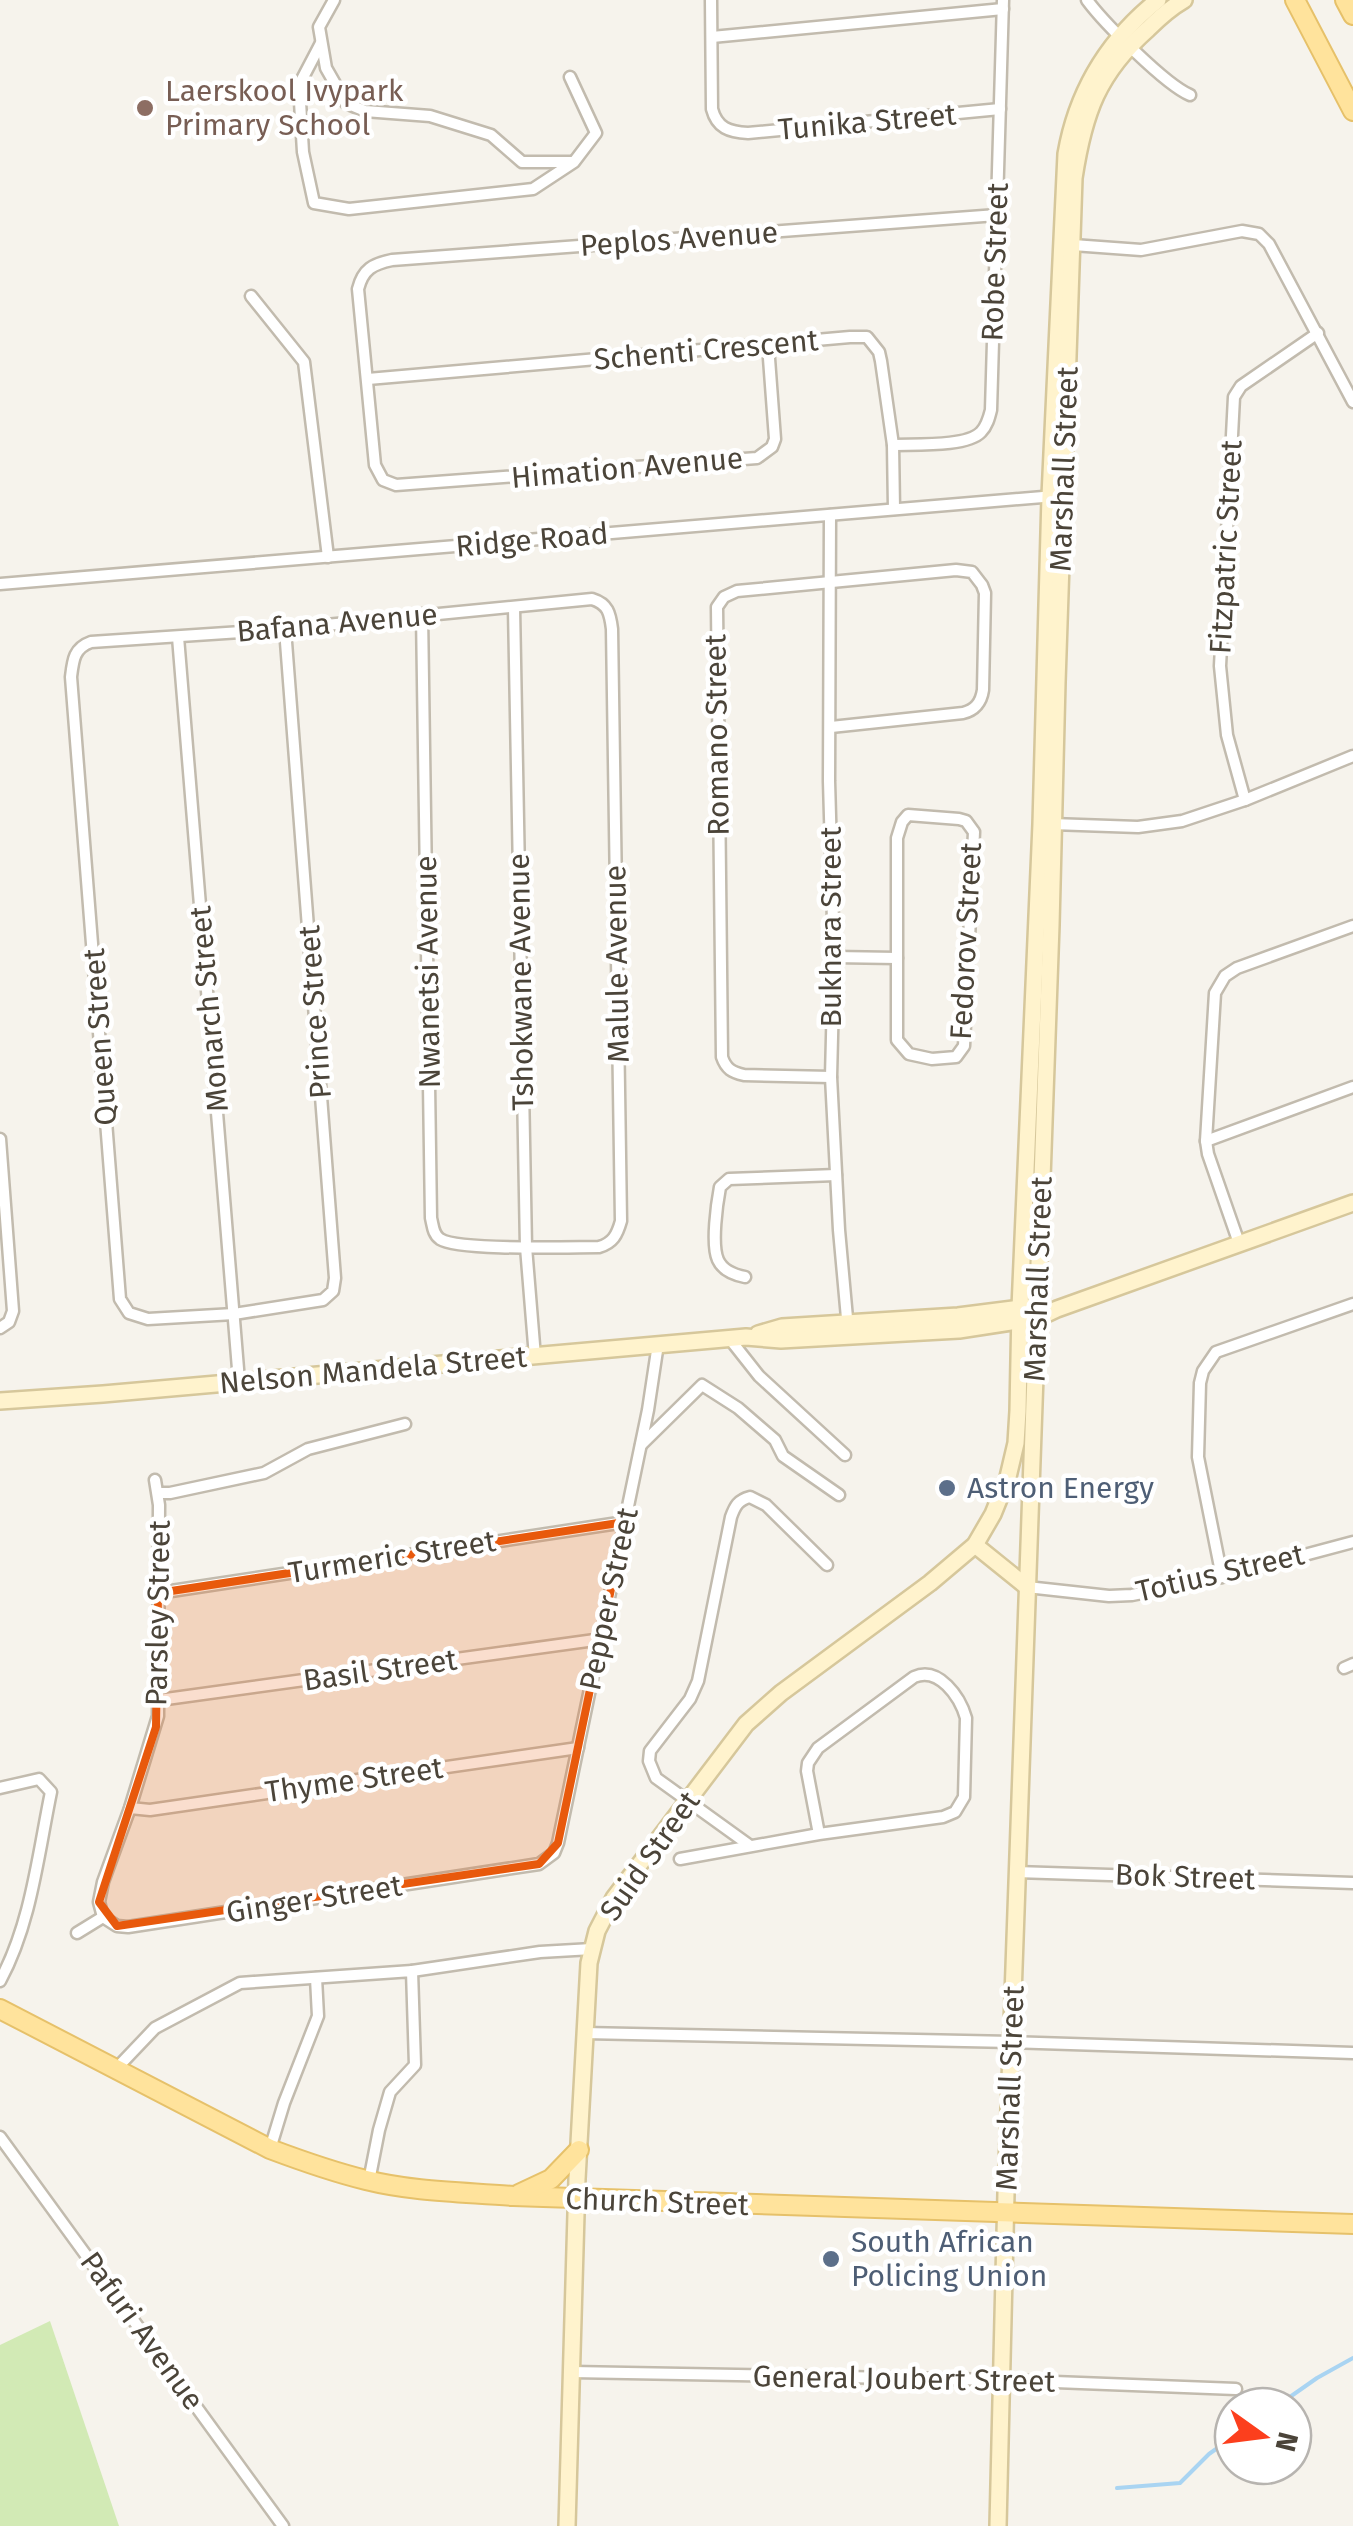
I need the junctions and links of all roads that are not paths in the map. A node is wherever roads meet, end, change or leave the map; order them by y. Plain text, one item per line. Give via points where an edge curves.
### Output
1 (334, 0) edge
2 (711, 0) edge
3 (1087, 0) edge
4 (1158, 0) edge
5 (1184, 0) edge
6 (1295, 0) edge
7 (1344, 0) edge
8 (1003, 4) edge
9 (1353, 15) edge
10 (712, 37) junction
11 (1125, 40) junction
12 (321, 43) junction
13 (570, 77) dead end
14 (1190, 95) dead end
15 (1000, 109) junction
16 (1353, 111) edge
17 (574, 162) junction
18 (997, 215) junction
19 (1072, 245) junction
20 (251, 296) dead end
21 (1318, 333) junction
22 (768, 345) junction
23 (368, 379) junction
24 (1353, 402) edge
25 (893, 445) junction
26 (1057, 496) junction
27 (894, 509) junction
28 (830, 515) junction
29 (328, 557) junction
30 (829, 582) junction
31 (0, 584) edge
32 (600, 601) joint
33 (514, 608) junction
34 (422, 614) junction
35 (285, 630) junction
36 (178, 636) junction
37 (76, 652) joint
38 (831, 727) junction
39 (1353, 756) edge
40 (1245, 800) junction
41 (1047, 824) junction
42 (1353, 926) edge
43 (834, 957) junction
44 (898, 958) junction
45 (831, 1078) junction
46 (1353, 1088) edge
47 (0, 1138) edge
48 (1206, 1140) junction
49 (836, 1175) junction
50 (1353, 1203) edge
51 (1239, 1244) junction
52 (526, 1247) junction
53 (745, 1277) dead end
54 (1353, 1304) edge
55 (1038, 1312) junction
56 (234, 1314) junction
57 (1020, 1314) junction
58 (0, 1328) edge
59 (848, 1330) junction
60 (738, 1338) junction
61 (658, 1344) junction
62 (535, 1357) junction
63 (239, 1381) junction
64 (0, 1401) edge
65 (406, 1424) dead end
66 (641, 1446) junction
67 (845, 1455) dead end
68 (155, 1480) dead end
69 (158, 1493) junction
70 (838, 1495) dead end
71 (625, 1522) junction
72 (1353, 1542) edge
73 (975, 1545) junction
74 (827, 1566) dead end
75 (1222, 1577) junction
76 (1027, 1586) junction
77 (158, 1593) junction
78 (602, 1639) junction
79 (159, 1700) junction
80 (578, 1748) junction
81 (0, 1788) edge
82 (687, 1802) junction
83 (130, 1808) junction
84 (818, 1834) junction
85 (749, 1845) junction
86 (554, 1852) joint
87 (680, 1859) dead end
88 (1016, 1872) junction
89 (1353, 1883) edge
90 (102, 1917) junction
91 (77, 1933) dead end
92 (592, 1948) junction
93 (412, 1971) junction
94 (316, 1978) junction
95 (0, 1982) edge
96 (0, 2010) edge
97 (584, 2034) junction
98 (1012, 2042) junction
99 (1353, 2054) edge
100 (115, 2070) junction
101 (0, 2137) edge
102 (270, 2149) junction
103 (578, 2150) junction
104 (370, 2181) junction
105 (514, 2196) junction
106 (576, 2199) junction
107 (1005, 2213) junction
108 (1353, 2224) edge
109 (572, 2372) junction
110 (1002, 2380) junction
111 (1213, 2388) edge
112 (283, 2526) edge
113 (567, 2526) edge
114 (998, 2526) edge

1 - 12 street via 318,28
2 - 10 street
3 - 11 street
4 - 11 street, Marshall Street
5 - 11 street, Marshall Street
6 - 16 main road
7 - 9 main road
8 - 10 street
8 - 15 street, Robe Street
10 - 15 street, Tunika Street via 712,110 718,124 735,132
11 - 14 street
11 - 19 street, Marshall Street via 1089,109 1079,147
11 - 26 street, Marshall Street via 1094,72 1066,154
12 - 17 street via 346,103 365,112 430,116 491,134 522,162
12 - 17 street via 299,85 314,203 349,209 533,189
13 - 17 street via 596,133
15 - 18 street, Robe Street
18 - 23 street, Peplos Avenue via 376,264 358,289
18 - 25 street, Robe Street via 987,424 964,441
19 - 21 street via 1140,250 1226,233 1258,234
19 - 26 street, Marshall Street
20 - 29 street via 304,362
21 - 24 street
21 - 40 street, Fitzpatric Street via 1240,386 1234,397 1220,666 1227,734
22 - 23 street, Schenti Crescent
22 - 23 street, Himation Avenue via 774,438 757,458 388,483 375,465
22 - 25 street, Schenti Crescent via 868,338 879,352
25 - 27 street, Schenti Crescent
26 - 27 street, Ridge Road
26 - 41 street, Marshall Street
27 - 28 street, Ridge Road
28 - 29 street, Ridge Road
28 - 30 street, Bukhara Street
29 - 31 street, Ridge Road
30 - 38 street, Bukhara Street
30 - 38 street, Romano Street via 966,570 985,593 983,690 971,711
30 - 45 street, Romano Street via 729,592 717,607 716,622 722,1057 731,1071 744,1075
32 - 33 street, Bafana Avenue
32 - 52 street, Malule Avenue via 612,629 621,1221 610,1244
33 - 34 street, Bafana Avenue
33 - 52 street, Tshokwane Avenue
34 - 35 street, Bafana Avenue
34 - 52 street, Nwanetsi Avenue via 431,1218 434,1233 446,1242
35 - 36 street, Bafana Avenue
35 - 56 street, Prince Street via 335,1278 323,1300
36 - 37 street, Bafana Avenue via 92,642
36 - 56 street, Monarch Street
37 - 56 street, Queen Street via 71,677 120,1299 130,1313 148,1319
38 - 43 street, Bukhara Street
39 - 40 street
40 - 41 street via 1154,826
41 - 55 street, Marshall Street via 1051,944
41 - 57 street, Marshall Street
42 - 48 street via 1225,976 1214,1000
43 - 44 street
43 - 45 street, Bukhara Street
44 - 44 street, Fedorov Street via 896,838 902,822 908,815 966,821 974,851 964,1046 956,1057 915,1057 897,1040
45 - 49 street, Bukhara Street
46 - 48 street
47 - 58 street via 13,1312
48 - 51 street
49 - 53 street via 729,1180 720,1187 718,1260
49 - 59 street, Bukhara Street
50 - 51 street, Nelson Mandela Street
51 - 55 street, Nelson Mandela Street
52 - 62 street, Tshokwane Avenue
54 - 75 street via 1216,1352 1203,1372 1198,1457
55 - 57 street, Nelson Mandela Street
55 - 76 street, Marshall Street
56 - 63 street, Monarch Street
57 - 59 street, Nelson Mandela Street
57 - 73 street, Suid Street via 1016,1443 994,1514
59 - 60 street, Nelson Mandela Street via 781,1340
60 - 61 street, Nelson Mandela Street
60 - 67 street via 758,1376
61 - 62 street, Nelson Mandela Street
61 - 66 street, Pepper Street
62 - 63 street, Nelson Mandela Street
63 - 64 street, Nelson Mandela Street
65 - 69 street via 308,1450 264,1472
66 - 70 street via 702,1384
66 - 71 street, Pepper Street
68 - 69 street, Parsley Street
69 - 77 street, Parsley Street
71 - 77 street, Turmeric Street
71 - 78 street, Pepper Street
72 - 75 street, Totius Street
73 - 76 street
73 - 82 street, Suid Street via 757,1714
74 - 82 street via 759,1501 750,1496 736,1506 698,1681 650,1752 656,1778
75 - 76 street, Totius Street via 1132,1595
76 - 88 street, Marshall Street
77 - 79 street, Parsley Street
78 - 79 street, Basil Street
78 - 80 street, Pepper Street
79 - 83 street, Parsley Street
80 - 83 street, Thyme Street
80 - 86 street, Pepper Street
81 - 95 street via 38,1779 51,1792 30,1900
82 - 85 street
82 - 92 street, Suid Street via 614,1898
83 - 90 street, Parsley Street via 103,1882
84 - 84 street via 943,1817 962,1805 965,1713 945,1683 931,1674 914,1677 811,1756
84 - 85 street
85 - 87 street
86 - 90 street, Ginger Street via 540,1864 128,1927
88 - 89 street, Bok Street
88 - 98 street, Marshall Street
90 - 91 street
92 - 93 street
92 - 97 street, Suid Street
93 - 94 street
93 - 104 street via 415,2065 390,2092
94 - 100 street via 240,1984 154,2028
94 - 102 street via 318,2016
96 - 100 main road, Church Street
97 - 98 street
97 - 103 street, Suid Street
98 - 99 street
98 - 107 street, Marshall Street
100 - 102 main road, Church Street
101 - 112 street, Pafuri Avenue
102 - 104 main road, Church Street
103 - 105 main road via 551,2179
103 - 106 street, Suid Street
104 - 105 main road, Church Street
105 - 106 main road, Church Street
106 - 107 main road, Church Street
106 - 109 street, Suid Street
107 - 108 main road, Church Street
107 - 110 street, Marshall Street
109 - 110 street, General Joubert Street
109 - 113 street, Suid Street
110 - 111 street, General Joubert Street
110 - 114 street, Marshall Street

